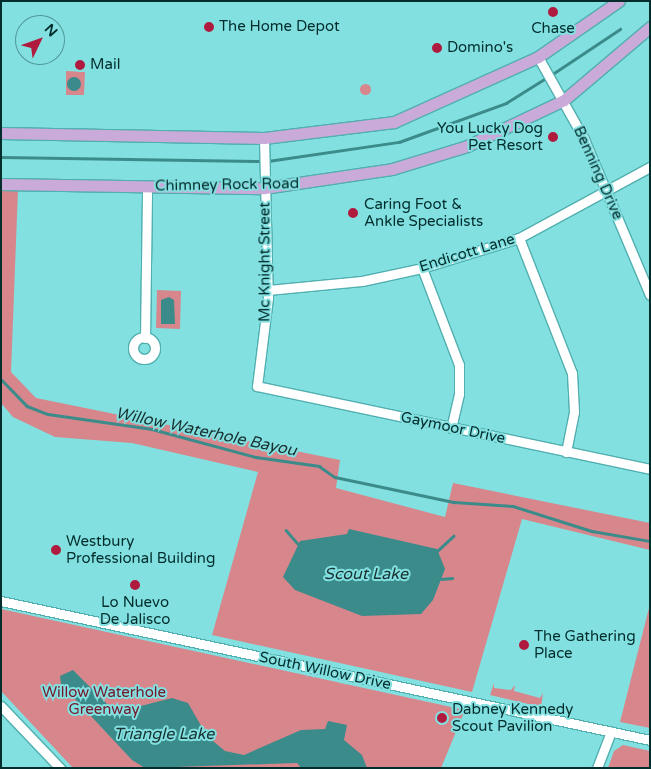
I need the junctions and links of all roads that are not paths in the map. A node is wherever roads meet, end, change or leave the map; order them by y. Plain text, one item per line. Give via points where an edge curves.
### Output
1 (620, 1) edge
2 (606, 7) edge
3 (650, 27) edge
4 (538, 56) junction
5 (564, 100) junction
6 (1, 133) edge
7 (264, 144) junction
8 (650, 167) edge
9 (264, 182) junction
10 (1, 184) edge
11 (147, 187) junction
12 (608, 193) junction
13 (519, 238) junction
14 (422, 268) junction
15 (268, 290) junction
16 (650, 295) edge
17 (145, 338) dead end
18 (257, 386) joint
19 (451, 428) junction
20 (566, 452) junction
21 (650, 469) edge
22 (1, 601) edge
23 (1, 706) edge
24 (611, 732) junction
25 (650, 740) edge
26 (60, 768) edge
27 (597, 768) edge

1 - 2 main road
2 - 4 main road
3 - 5 main road, Chimney Rock Road
4 - 5 street, Benning Drive
4 - 7 main road via 394,122
5 - 9 main road, Chimney Rock Road via 431,159 344,178
5 - 12 street, Benning Drive
6 - 7 main road
7 - 9 street, Mc Knight Street
8 - 12 street, Endicott Lane
9 - 11 main road, Chimney Rock Road
9 - 15 street, Mc Knight Street
10 - 11 main road, Chimney Rock Road
11 - 17 street
12 - 13 street, Endicott Lane
12 - 16 street, Benning Drive
13 - 14 street, Endicott Lane
13 - 20 street via 572,373 574,412
14 - 15 street, Endicott Lane via 362,281
14 - 19 street via 459,365 459,394
15 - 18 street, Mc Knight Street
18 - 19 street, Gaymoor Drive
19 - 20 street, Gaymoor Drive
20 - 21 street, Gaymoor Drive
22 - 24 street, South Willow Drive
23 - 26 street
24 - 25 street, South Willow Drive
24 - 27 street

